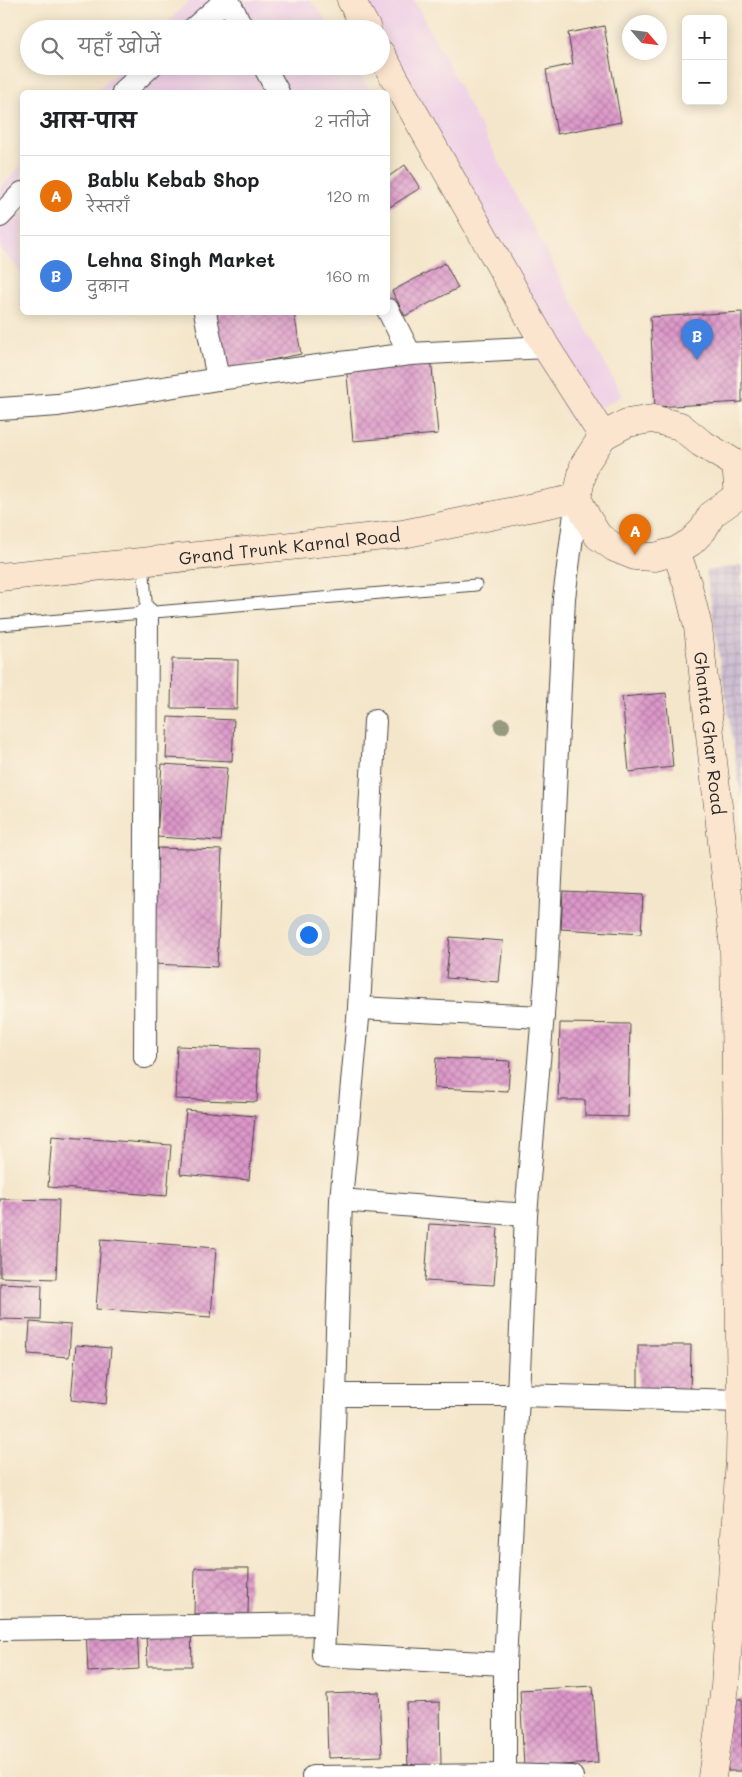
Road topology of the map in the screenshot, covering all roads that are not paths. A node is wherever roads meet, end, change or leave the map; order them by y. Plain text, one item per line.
1 (227, 0) edge
2 (351, 0) edge
3 (204, 20) edge
4 (238, 20) edge
5 (362, 20) edge
6 (390, 70) edge
7 (269, 75) edge
8 (277, 90) edge
9 (20, 195) edge
10 (0, 216) edge
11 (390, 314) edge
12 (205, 315) edge
13 (546, 347) junction
14 (410, 354) junction
15 (218, 379) junction
16 (0, 409) edge
17 (603, 436) junction
18 (739, 464) edge
19 (741, 494) edge
20 (577, 498) junction
21 (676, 551) junction
22 (143, 562) junction
23 (0, 577) edge
24 (476, 585) dead end
25 (147, 613) junction
26 (0, 625) edge
27 (376, 721) dead end
28 (360, 1008) junction
29 (543, 1016) junction
30 (145, 1058) dead end
31 (341, 1200) junction
32 (526, 1215) junction
33 (335, 1395) junction
34 (518, 1395) junction
35 (741, 1401) edge
36 (741, 1459) edge
37 (324, 1624) junction
38 (0, 1629) edge
39 (505, 1664) junction
40 (733, 1687) edge
41 (505, 1776) edge
42 (313, 1777) edge
43 (572, 1777) edge
44 (712, 1777) edge

1 - 3 street
1 - 4 street
2 - 5 street
6 - 13 street
7 - 8 street
9 - 10 street
11 - 14 street
12 - 15 street
13 - 14 street
13 - 17 street
14 - 15 street
15 - 16 street
17 - 18 street
17 - 20 street
18 - 19 street
19 - 21 street
20 - 21 street
20 - 22 street, Grand Trunk Karnal Road
20 - 29 street
21 - 35 street, Ghanta Ghar Road
22 - 23 street, Grand Trunk Karnal Road
22 - 25 lane
24 - 25 lane
25 - 26 lane
25 - 30 street
27 - 28 street
28 - 29 street
28 - 31 street
29 - 32 street
31 - 32 street
31 - 33 street
32 - 34 street
33 - 34 street
33 - 37 street
34 - 35 street
34 - 39 street
35 - 36 street, Ghanta Ghar Road
36 - 40 street, Ghanta Ghar Road
37 - 38 street
37 - 39 street
39 - 41 street
40 - 44 street, Ghanta Ghar Road
41 - 42 street
41 - 43 street

